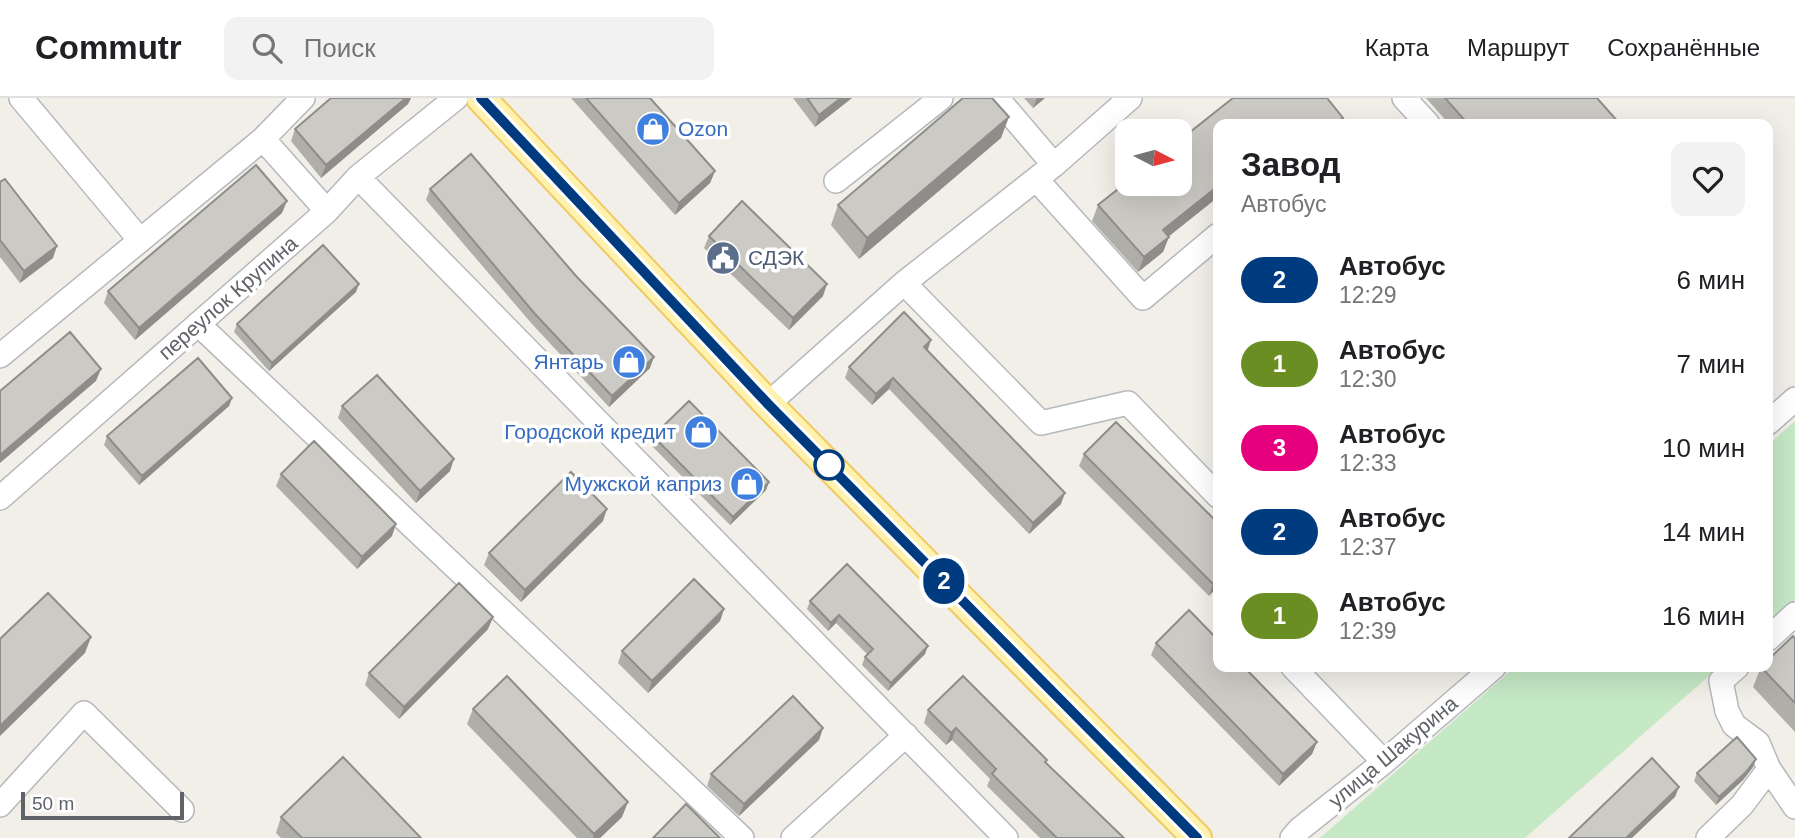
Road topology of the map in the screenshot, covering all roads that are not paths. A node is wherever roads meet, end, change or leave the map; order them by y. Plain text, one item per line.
1 (21, 98) edge
2 (303, 98) edge
3 (456, 98) edge
4 (481, 98) edge
5 (941, 98) edge
6 (997, 98) edge
7 (1130, 98) edge
8 (1404, 98) edge
9 (1423, 119) edge
10 (263, 139) junction
11 (1045, 172) junction
12 (358, 177) junction
13 (836, 181) dead end
14 (327, 211) junction
15 (1213, 239) edge
16 (140, 240) junction
17 (904, 283) junction
18 (198, 324) junction
19 (0, 356) edge
20 (1795, 398) edge
21 (768, 404) junction
22 (1773, 418) edge
23 (1213, 491) edge
24 (0, 498) edge
25 (1795, 614) edge
26 (1773, 634) edge
27 (1298, 672) edge
28 (1479, 672) edge
29 (1731, 672) edge
30 (906, 735) junction
31 (1384, 762) junction
32 (1769, 769) junction
33 (0, 805) edge
34 (1795, 807) edge
35 (182, 810) dead end
36 (742, 838) edge
37 (793, 838) edge
38 (1006, 838) edge
39 (1197, 838) edge
40 (1292, 838) edge
41 (1709, 838) edge

1 - 16 street
2 - 10 street
3 - 12 street, переулок Крупина
4 - 21 main road
5 - 13 street
6 - 11 street
7 - 11 street
8 - 9 street
10 - 14 street
10 - 16 street
11 - 15 street
11 - 17 street
12 - 14 street, переулок Крупина
12 - 30 street
14 - 18 street, переулок Крупина
16 - 19 street
17 - 21 street
17 - 23 street
18 - 24 street, переулок Крупина
18 - 36 street
20 - 22 street
21 - 39 main road
25 - 26 street
27 - 31 street
28 - 31 street, улица Шакурина
29 - 32 street
30 - 37 street
30 - 38 street
31 - 40 street, улица Шакурина
32 - 34 street
32 - 41 street
33 - 35 street

